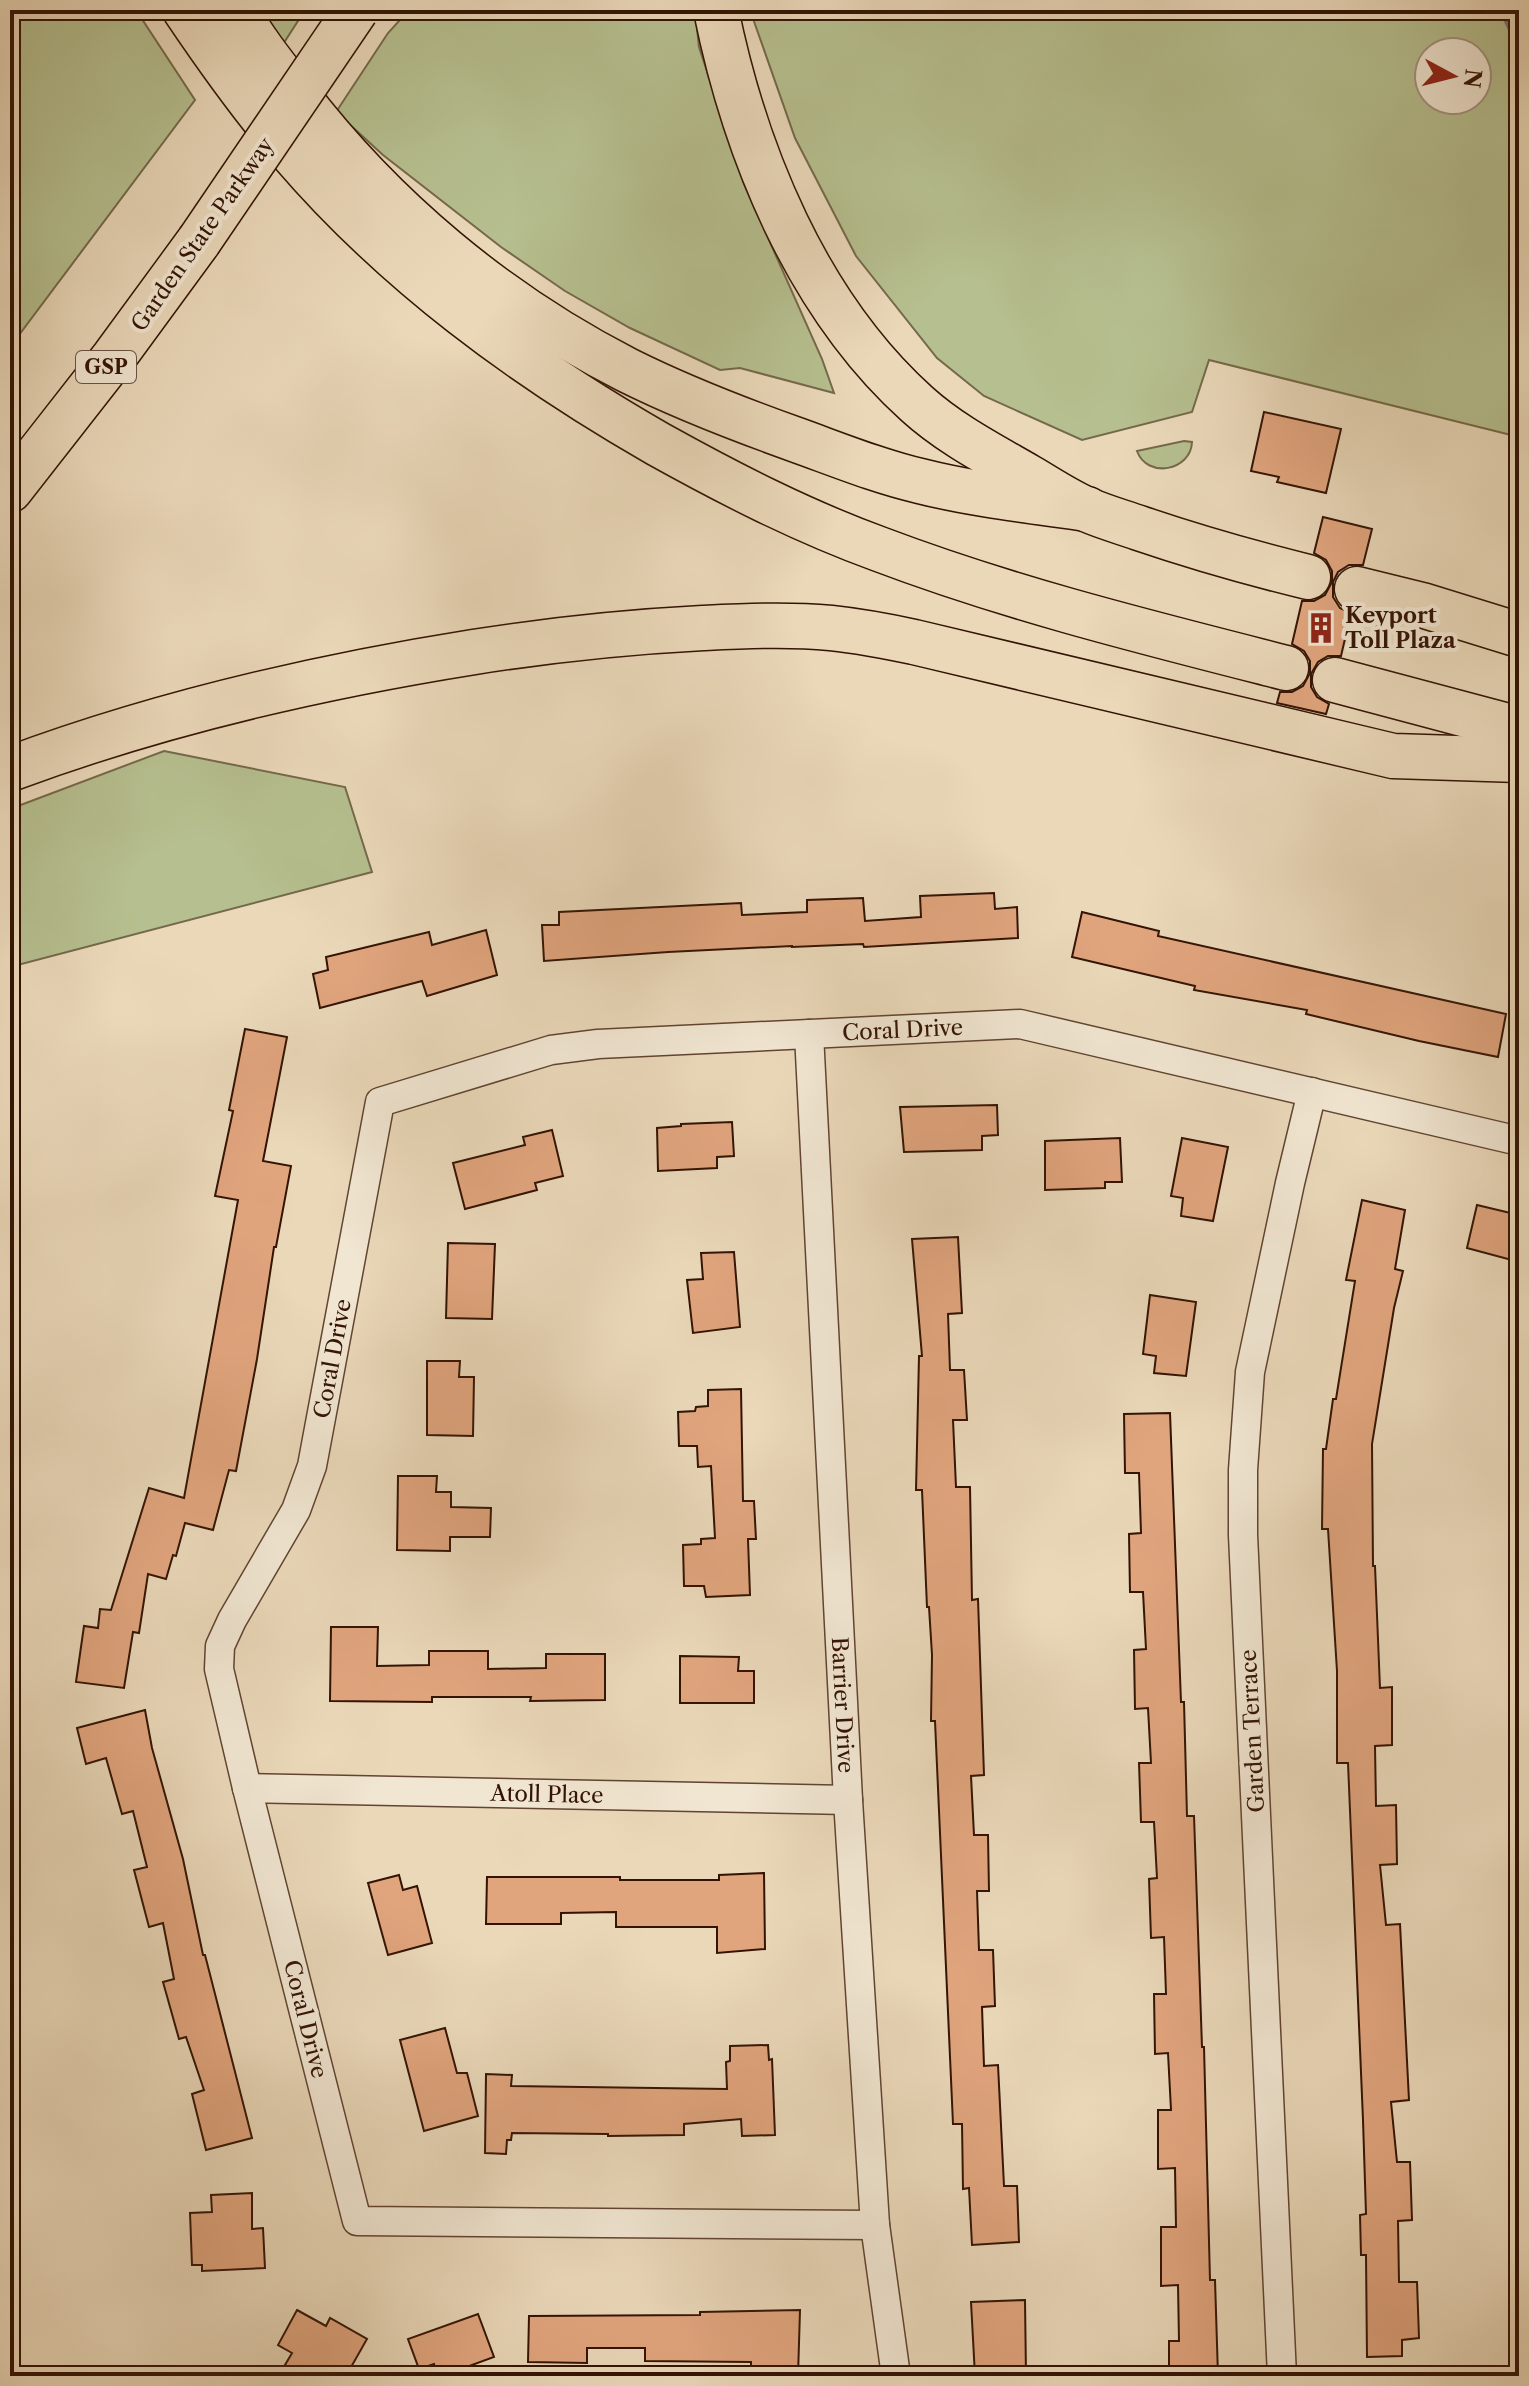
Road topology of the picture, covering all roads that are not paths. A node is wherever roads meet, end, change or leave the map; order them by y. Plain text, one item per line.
1 (185, 10) edge
2 (237, 10) edge
3 (356, 10) edge
4 (716, 10) edge
5 (10, 490) edge
6 (1087, 509) junction
7 (1308, 577) dead end
8 (1357, 589) dead end
9 (1519, 635) edge
10 (1286, 668) dead end
11 (1335, 680) dead end
12 (1519, 729) edge
13 (1519, 760) edge
14 (10, 769) edge
15 (809, 1034) junction
16 (1312, 1092) junction
17 (1519, 1141) edge
18 (247, 1788) junction
19 (848, 1800) junction
20 (875, 2225) junction
21 (896, 2376) edge
22 (1282, 2376) edge

1 - 10 highway
2 - 6 highway
3 - 5 highway, Garden State Parkway / GSP, bridge
4 - 6 highway
6 - 7 highway
8 - 9 highway
11 - 12 highway
13 - 14 highway
15 - 16 street, Coral Drive
15 - 18 street, Coral Drive
15 - 19 street, Barrier Drive
16 - 17 street, Coral Drive
16 - 22 street, Garden Terrace
18 - 19 street, Atoll Place
18 - 20 street, Coral Drive
19 - 20 street, Barrier Drive
20 - 21 street, Barrier Drive

